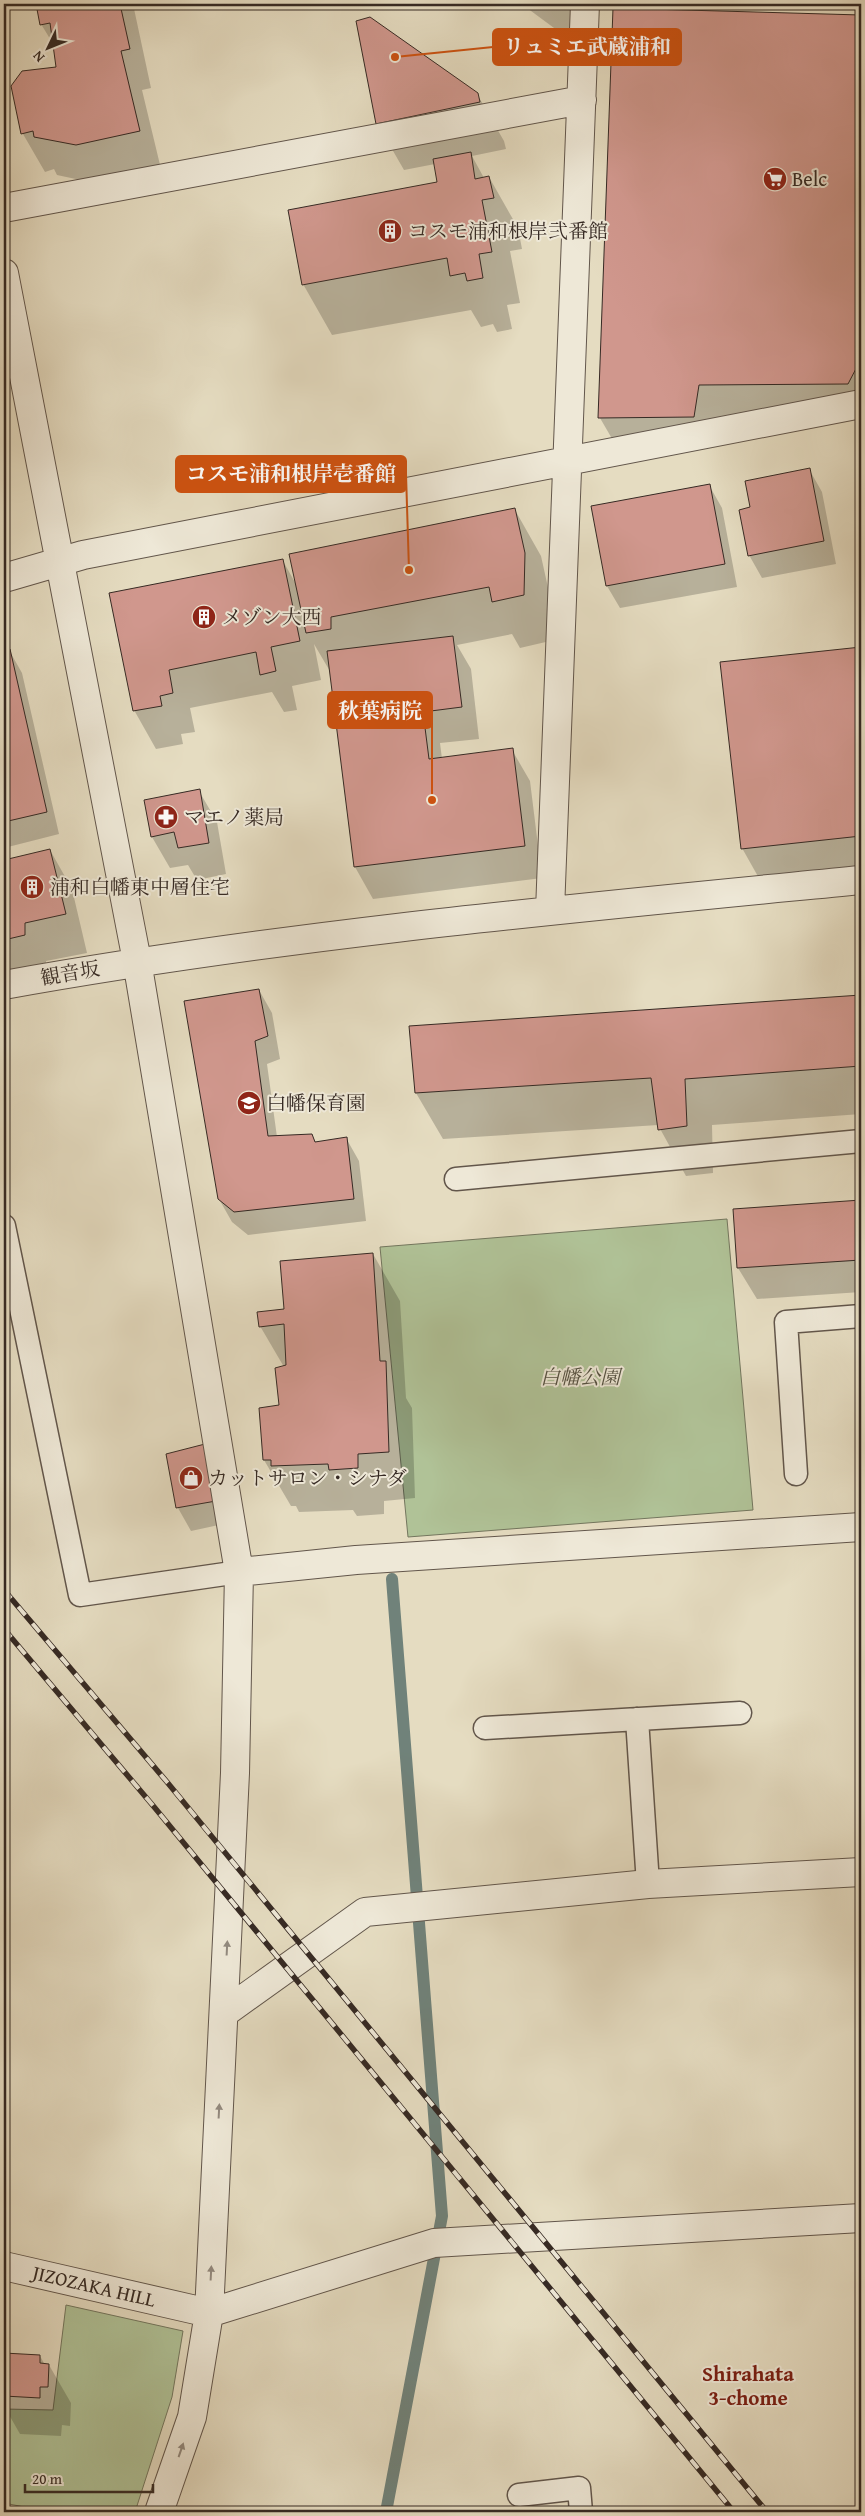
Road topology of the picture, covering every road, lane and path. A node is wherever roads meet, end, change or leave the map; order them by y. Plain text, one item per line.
1 (585, 4) edge
2 (582, 100) junction
3 (4, 208) edge
4 (4, 273) edge
5 (861, 404) edge
6 (568, 460) junction
7 (59, 560) junction
8 (4, 578) edge
9 (861, 880) edge
10 (550, 911) junction
11 (137, 961) junction
12 (4, 985) edge
13 (861, 1141) edge
14 (456, 1179) dead end
15 (4, 1226) edge
16 (861, 1316) edge
17 (796, 1474) dead end
18 (861, 1527) edge
19 (239, 1572) junction
20 (740, 1713) dead end
21 (637, 1719) junction
22 (486, 1728) dead end
23 (861, 1872) edge
24 (648, 1884) junction
25 (224, 2013) junction
26 (861, 2218) edge
27 (4, 2266) edge
28 (196, 2310) junction
29 (519, 2494) dead end
30 (159, 2512) edge
31 (581, 2512) edge

1 - 2 street
2 - 3 street
2 - 6 street
4 - 7 street
5 - 6 street
6 - 7 street
6 - 10 street
7 - 8 street
7 - 11 street
9 - 10 street, 観音坂
10 - 11 street, 観音坂
11 - 12 street, 観音坂
11 - 19 street
13 - 14 lane
15 - 19 lane
16 - 17 lane
18 - 19 street
25 -> 19 street
20 - 21 lane
21 - 22 lane
21 - 24 lane
23 - 24 street
24 - 25 street
28 -> 25 street
26 - 28 street
27 - 28 street, JIZOZAKA HILL
30 -> 28 street
29 - 31 lane

